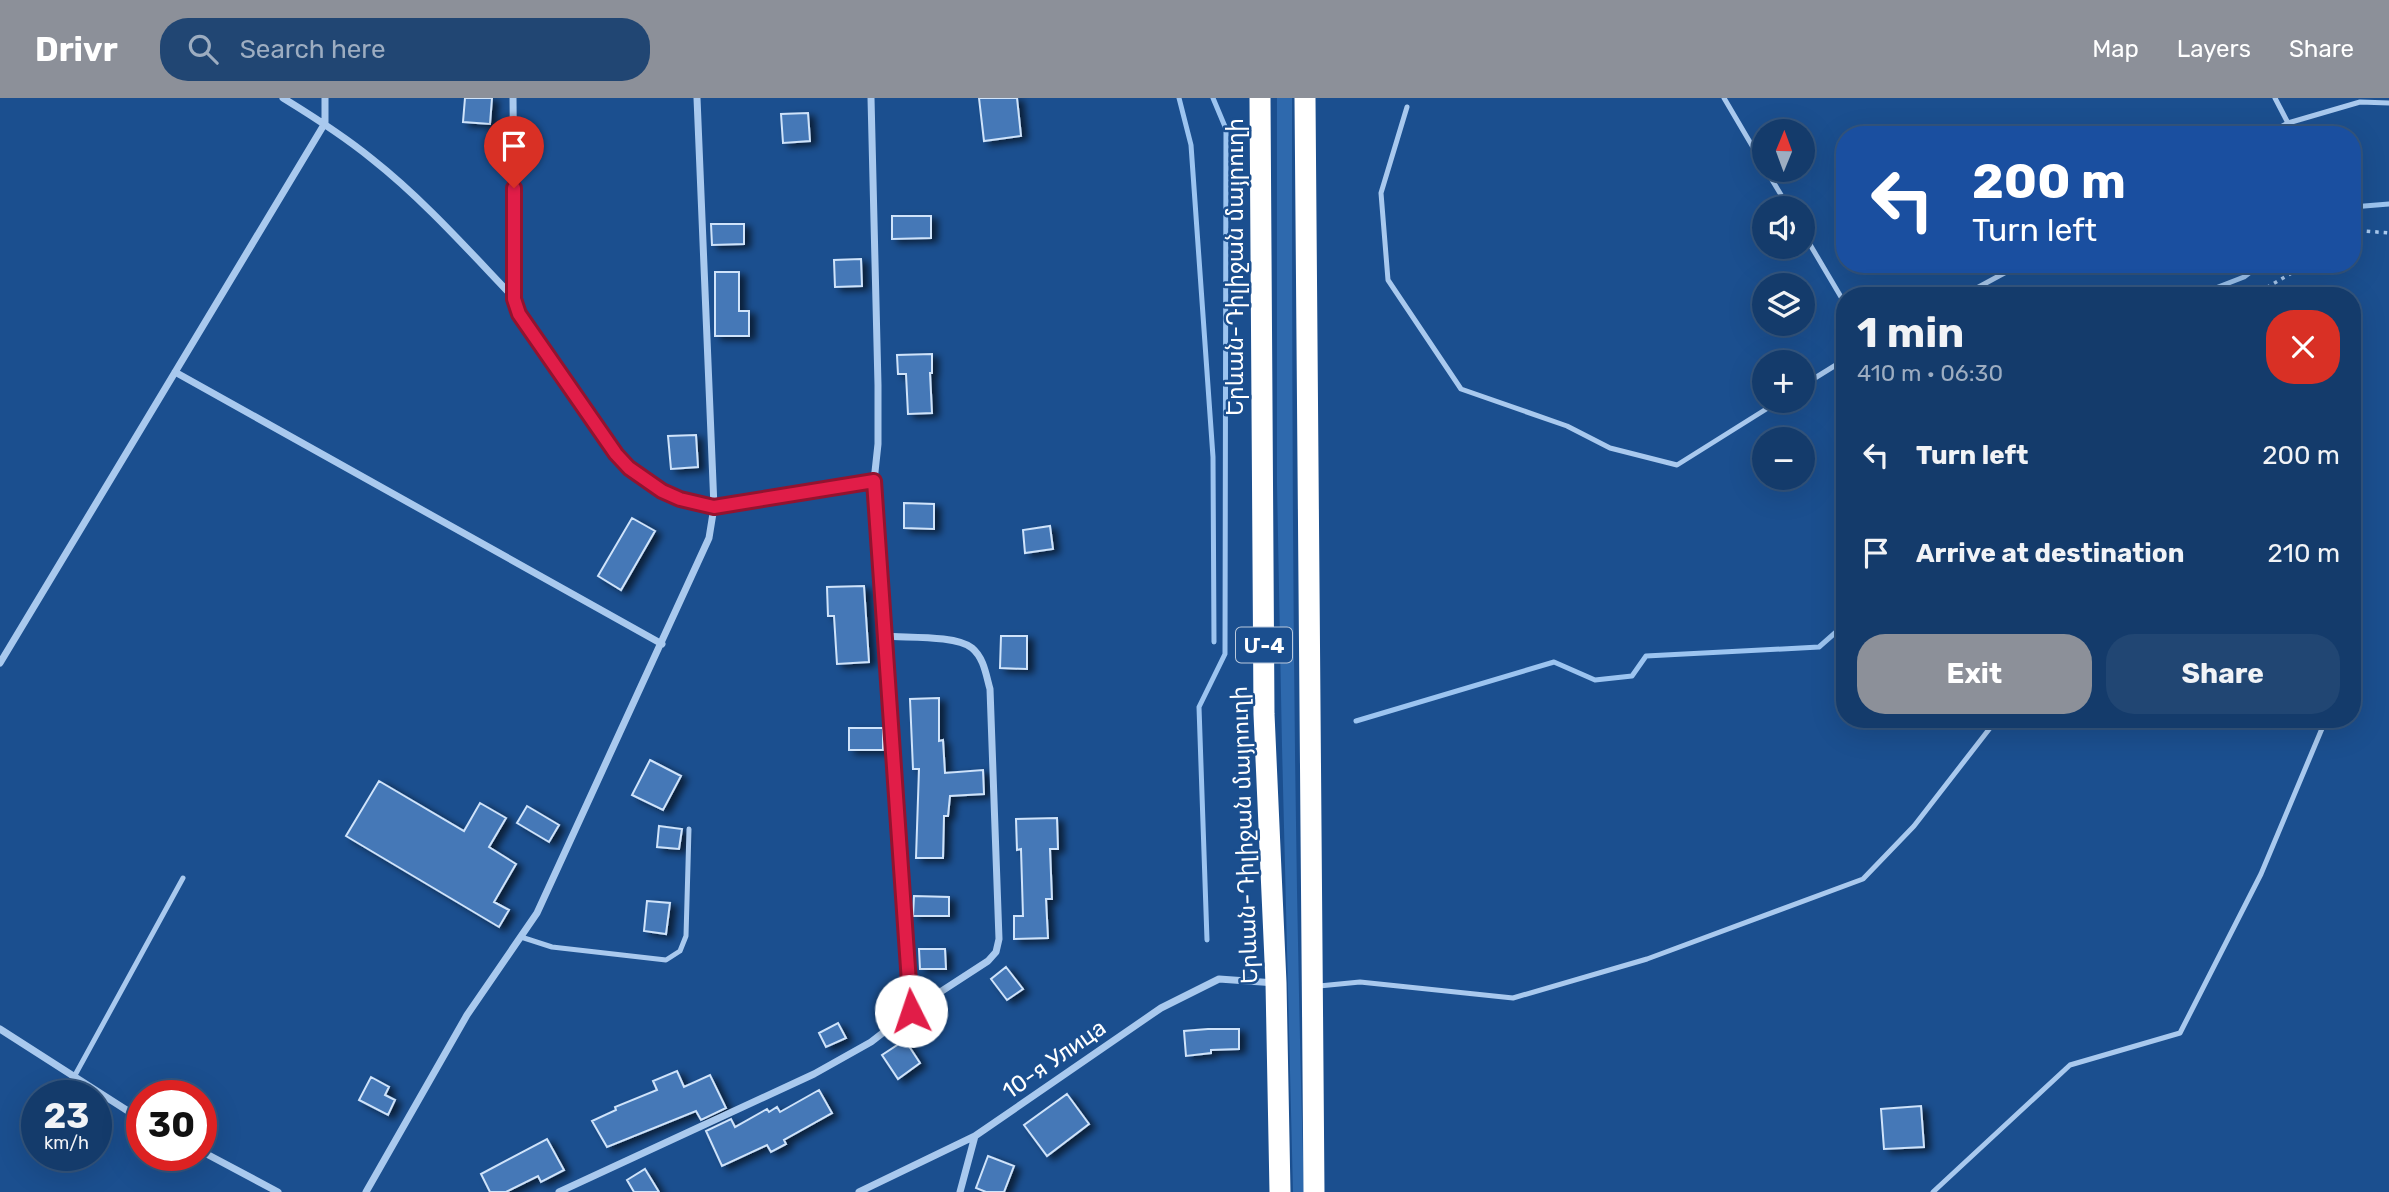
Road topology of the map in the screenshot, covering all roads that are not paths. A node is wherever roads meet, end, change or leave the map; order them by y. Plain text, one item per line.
1 (283, 98) edge
2 (325, 98) edge
3 (513, 98) edge
4 (697, 98) edge
5 (870, 98) edge
6 (1260, 98) edge
7 (1305, 98) edge
8 (1724, 98) edge
9 (2274, 98) edge
10 (2359, 100) edge
11 (2389, 103) edge
12 (1408, 107) dead end
13 (326, 123) junction
14 (2288, 124) junction
15 (2284, 126) edge
16 (1752, 146) edge
17 (1815, 253) edge
18 (2004, 273) edge
19 (1979, 287) edge
20 (1836, 288) edge
21 (514, 299) junction
22 (1836, 365) edge
23 (175, 372) junction
24 (1815, 378) edge
25 (1760, 413) edge
26 (874, 481) junction
27 (714, 507) junction
28 (885, 636) junction
29 (662, 644) junction
30 (0, 663) edge
31 (1990, 728) edge
32 (2322, 728) edge
33 (689, 829) dead end
34 (183, 878) dead end
35 (521, 937) junction
36 (1276, 983) junction
37 (1312, 986) junction
38 (911, 1011) junction
39 (0, 1029) edge
40 (74, 1077) junction
41 (126, 1110) edge
42 (975, 1136) junction
43 (217, 1160) edge
44 (278, 1192) edge
45 (366, 1192) edge
46 (559, 1192) edge
47 (859, 1192) edge
48 (960, 1192) edge
49 (1280, 1192) edge
50 (1314, 1192) edge
51 (1933, 1192) edge

1 - 13 street
2 - 13 street
3 - 21 street
4 - 27 street
5 - 26 street
6 - 36 highway, Երևան-Դիլիջան մայրուղի / Մ-4
7 - 37 highway, Մ-4
8 - 16 lane
9 - 14 lane
10 - 11 lane
10 - 14 lane
12 - 25 lane
13 - 21 street
13 - 23 street
14 - 15 lane
17 - 20 lane
18 - 19 lane
21 - 27 street
22 - 24 lane
23 - 29 street
23 - 30 street
26 - 27 street
26 - 28 street
27 - 29 street
28 - 38 street
28 - 38 street
29 - 35 street
31 - 37 lane
32 - 51 lane
33 - 35 lane
34 - 40 lane
35 - 45 street
36 - 42 street, 10-я Улица
36 - 49 highway, Երևան-Դիլիջան մայրուղի / Մ-4
37 - 50 highway, Մ-4
38 - 46 street
39 - 40 street
40 - 41 street
42 - 47 street, 10-я Улица
42 - 48 street
43 - 44 street

